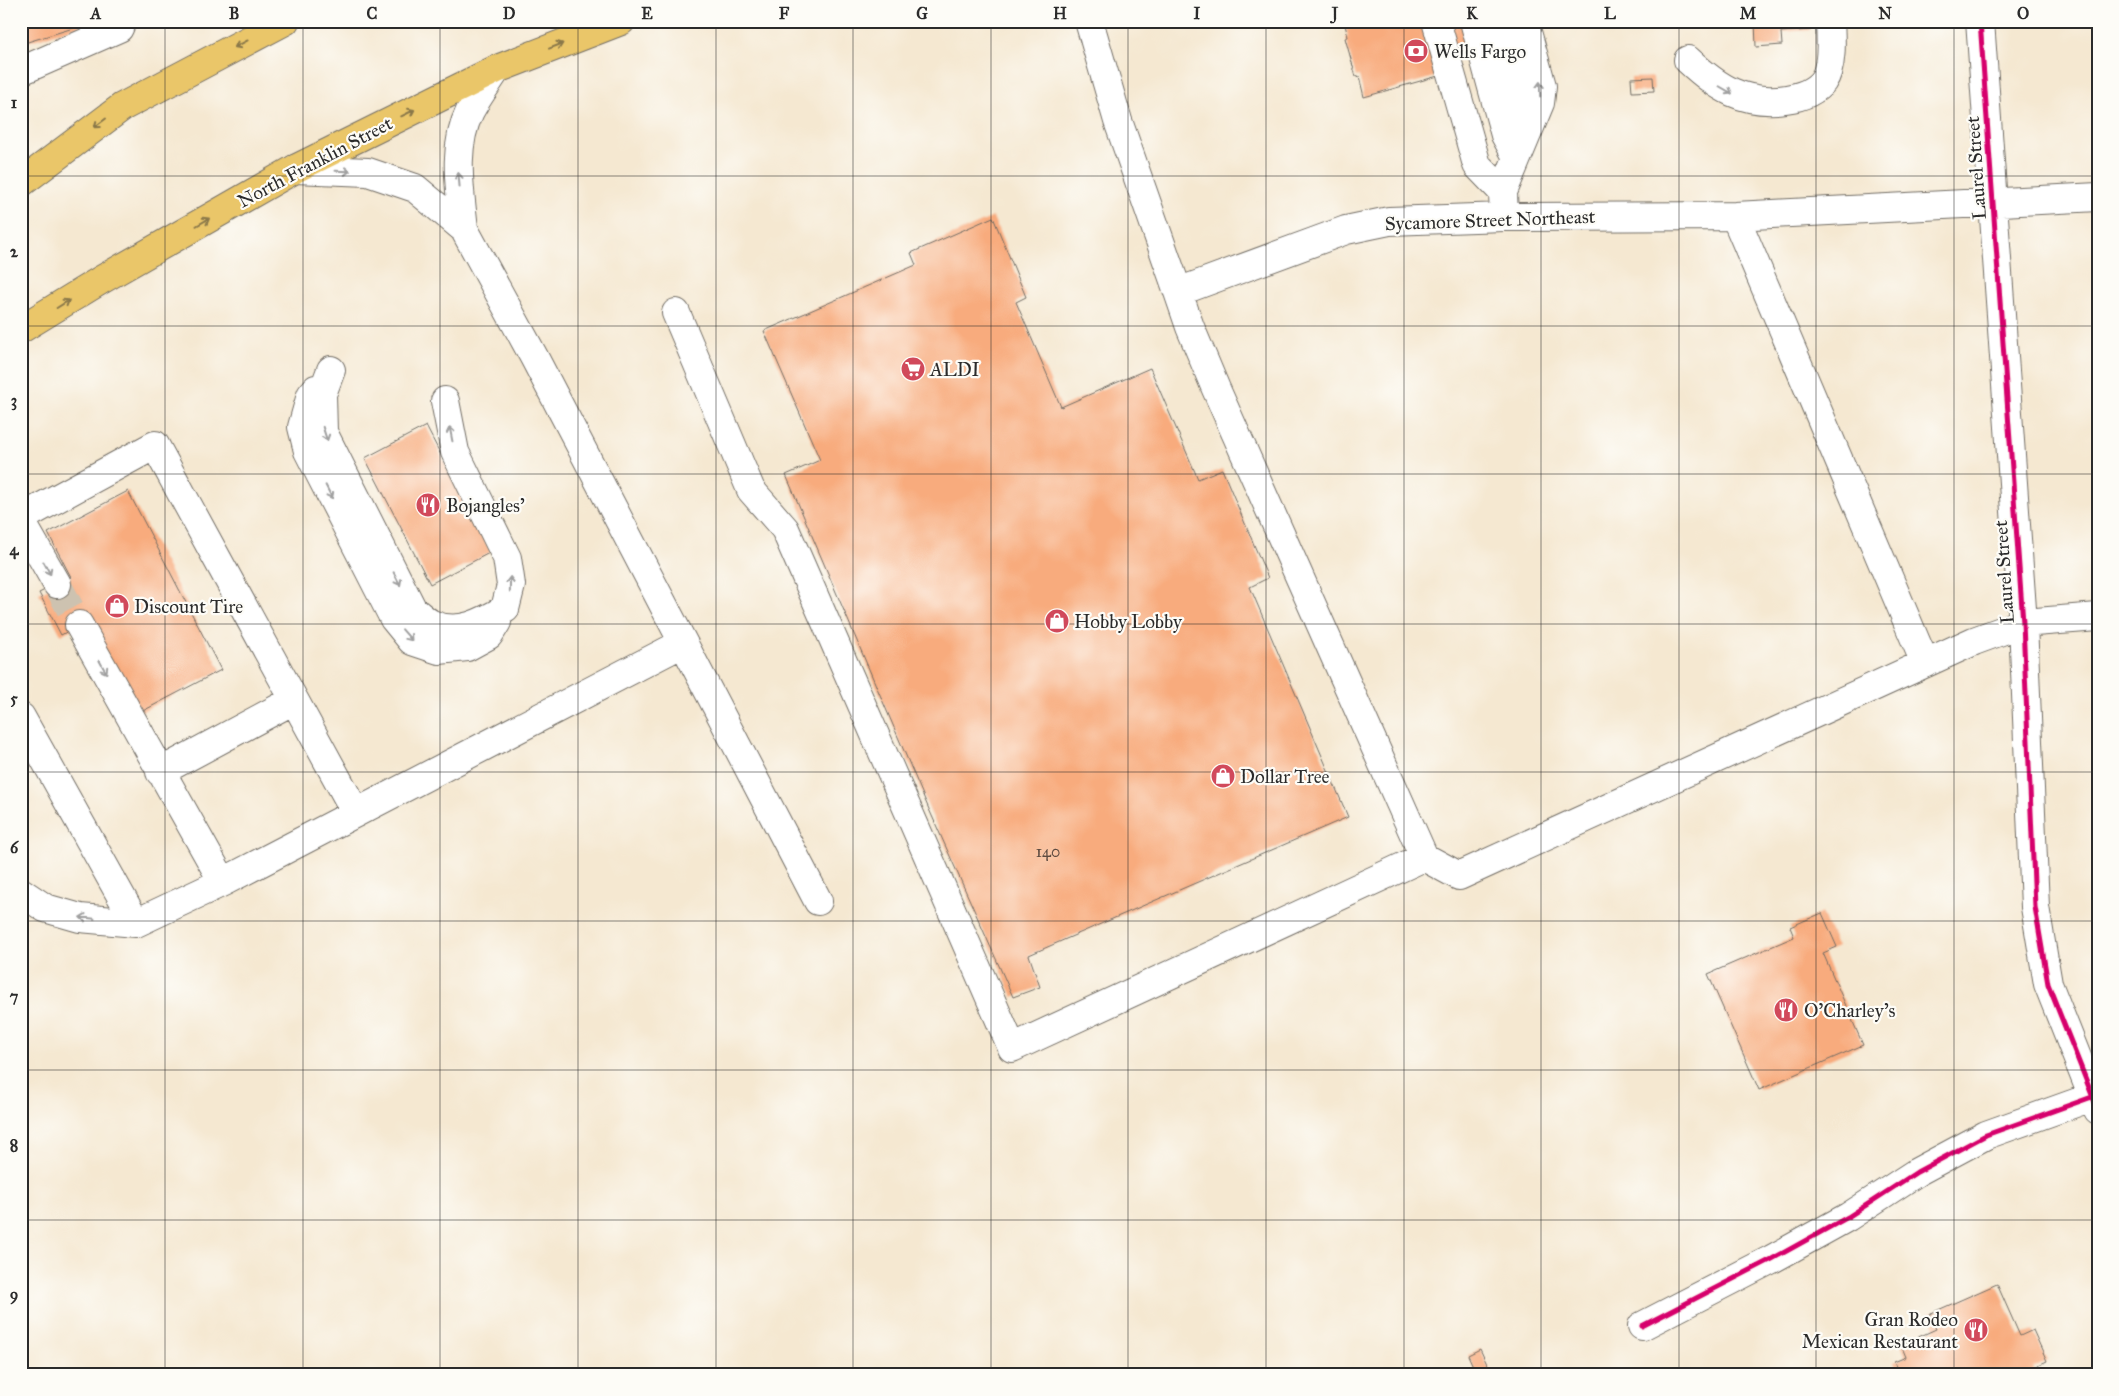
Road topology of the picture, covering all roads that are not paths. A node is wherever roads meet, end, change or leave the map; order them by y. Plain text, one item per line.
1 (122, 21) edge
2 (285, 21) edge
3 (621, 21) edge
4 (1089, 21) edge
5 (1436, 21) edge
6 (1455, 21) edge
7 (1474, 21) edge
8 (1496, 21) edge
9 (1524, 21) edge
10 (1830, 21) edge
11 (1980, 21) edge
12 (1688, 60) dead end
13 (497, 69) junction
14 (21, 71) edge
15 (1529, 129) junction
16 (294, 169) junction
17 (21, 183) edge
18 (1508, 186) junction
19 (2098, 197) edge
20 (1994, 202) junction
21 (1736, 216) junction
22 (464, 229) junction
23 (1178, 292) junction
24 (676, 313) dead end
25 (21, 329) edge
26 (331, 370) dead end
27 (445, 401) dead end
28 (21, 519) edge
29 (57, 584) tunnel mouth
30 (2098, 617) edge
31 (2023, 623) junction
32 (79, 625) tunnel mouth
33 (683, 643) junction
34 (1925, 664) junction
35 (294, 700) junction
36 (21, 717) edge
37 (160, 772) junction
38 (356, 813) junction
39 (1424, 857) junction
40 (223, 882) junction
41 (21, 892) edge
42 (818, 901) dead end
43 (136, 923) junction
44 (2095, 1104) edge
45 (1642, 1326) dead end

1 - 14 street
2 -> 17 main road
13 -> 3 main road, North Franklin Street
4 - 23 street
5 - 18 street
6 - 18 street
7 - 18 street
8 - 15 street
15 -> 9 street
12 -> 10 street
11 - 20 street, Laurel Street
16 -> 13 main road, North Franklin Street
22 -> 13 street
15 - 18 street
16 -> 22 street
25 -> 16 main road, North Franklin Street
18 - 21 street, Sycamore Street Northeast
18 - 23 street, Sycamore Street Northeast
19 - 20 street, Sycamore Street Northeast
20 - 21 street, Sycamore Street Northeast
20 - 31 street, Laurel Street
21 - 34 street
22 - 33 street
23 - 39 street
24 - 39 street
26 -> 27 street
28 -> 29 street
28 - 35 street
30 - 31 street
31 - 34 street
31 - 44 street, Laurel Street
32 -> 37 street
33 - 38 street
33 - 42 street
34 - 39 street
35 - 37 street
35 - 38 street
36 - 43 street
37 - 40 street
38 - 40 street
40 - 43 street
43 -> 41 street
44 - 45 street

